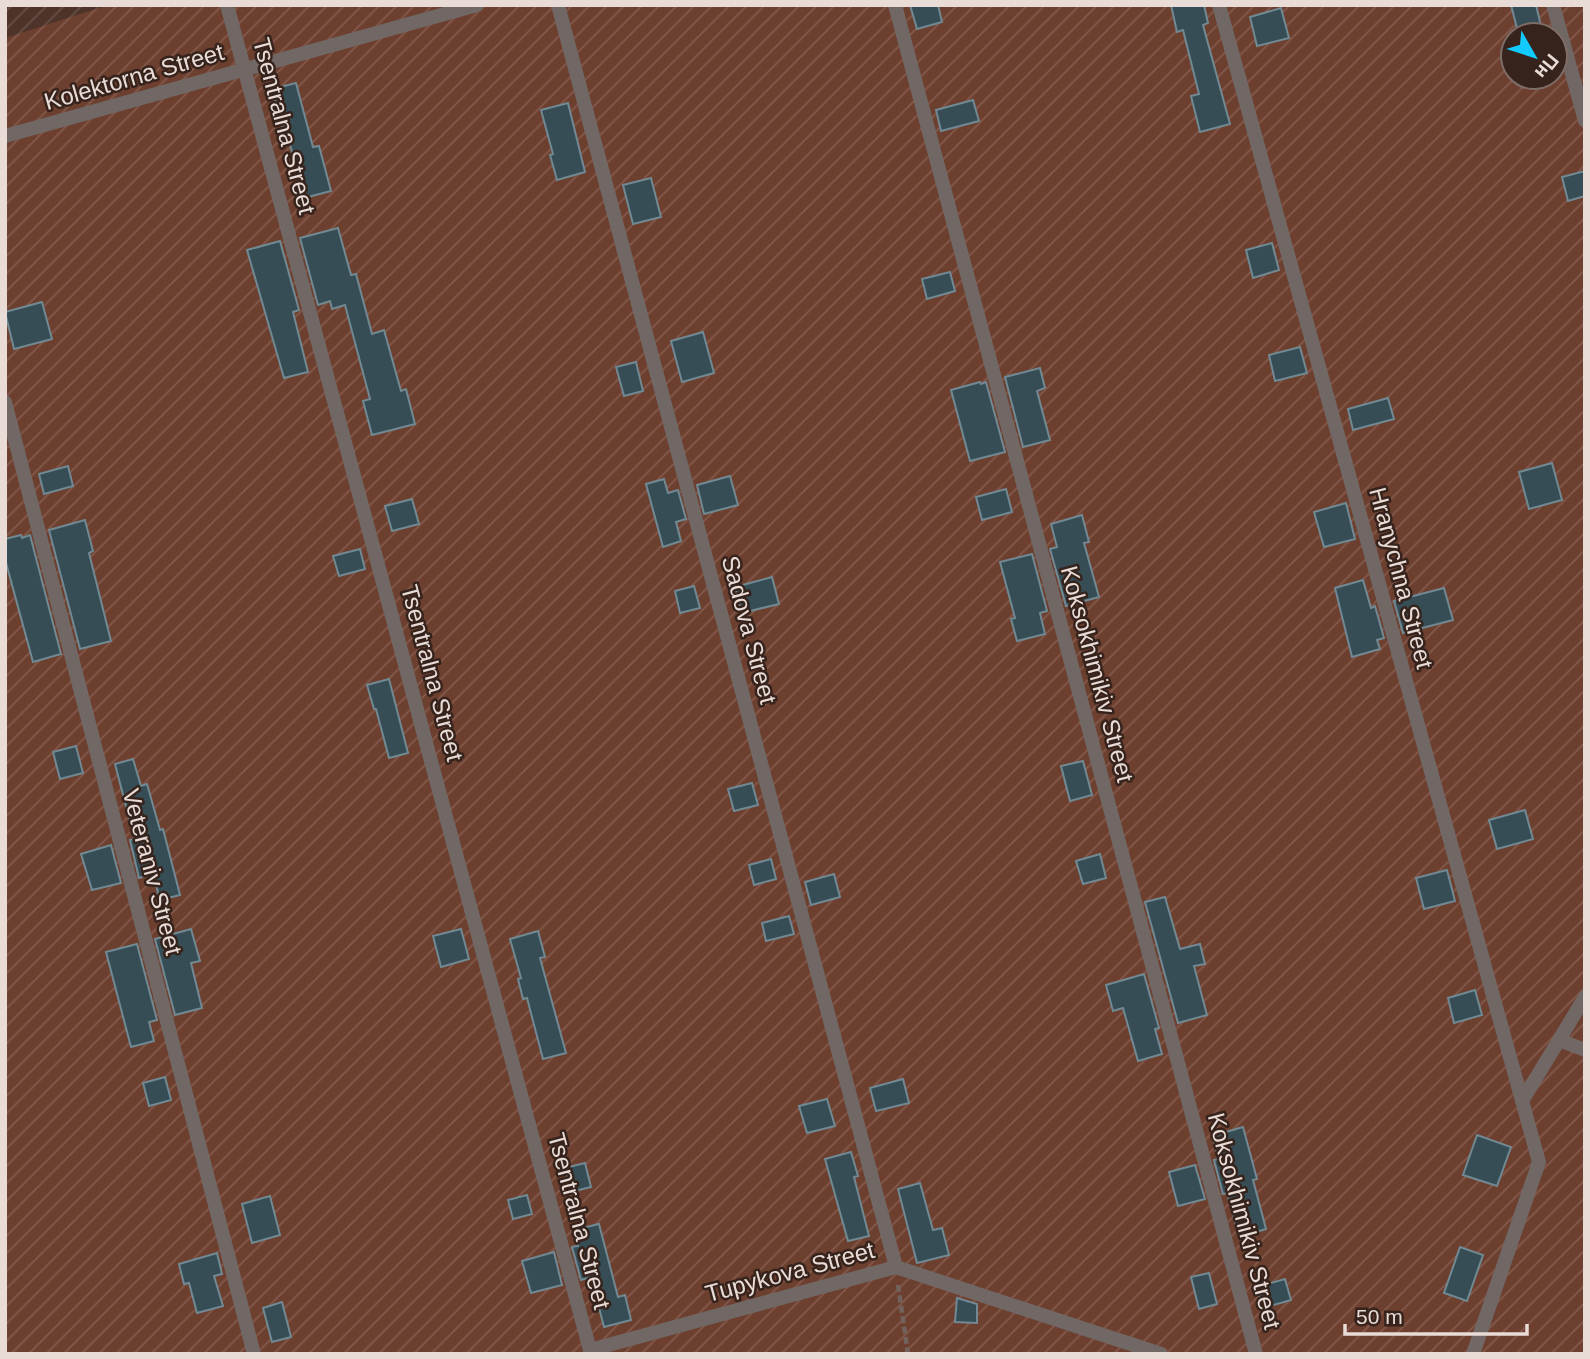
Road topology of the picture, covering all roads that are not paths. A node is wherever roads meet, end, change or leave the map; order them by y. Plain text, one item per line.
1 (227, 5) edge
2 (477, 5) edge
3 (558, 5) edge
4 (895, 5) edge
5 (1219, 5) edge
6 (1553, 5) edge
7 (246, 69) junction
8 (1585, 121) edge
9 (5, 136) edge
10 (5, 402) edge
11 (1585, 997) edge
12 (1559, 1040) junction
13 (1585, 1050) edge
14 (1522, 1101) junction
15 (896, 1267) junction
16 (590, 1352) edge
17 (254, 1354) edge
18 (1161, 1354) edge
19 (1256, 1354) edge
20 (1473, 1354) edge

1 - 7 lane, Tsentralna Street
2 - 7 lane, Kolektorna Street
3 - 15 lane, Sadova Street
4 - 19 lane, Koksokhimikiv Street
5 - 14 lane, Hranychna Street
6 - 8 lane
7 - 9 lane, Kolektorna Street
7 - 16 lane, Tsentralna Street
10 - 17 lane, Veteraniv Street
11 - 12 lane
12 - 13 lane
12 - 14 lane
14 - 20 lane, Hranychna Street
15 - 16 lane, Tupykova Street
15 - 18 lane, Tupykova Street

